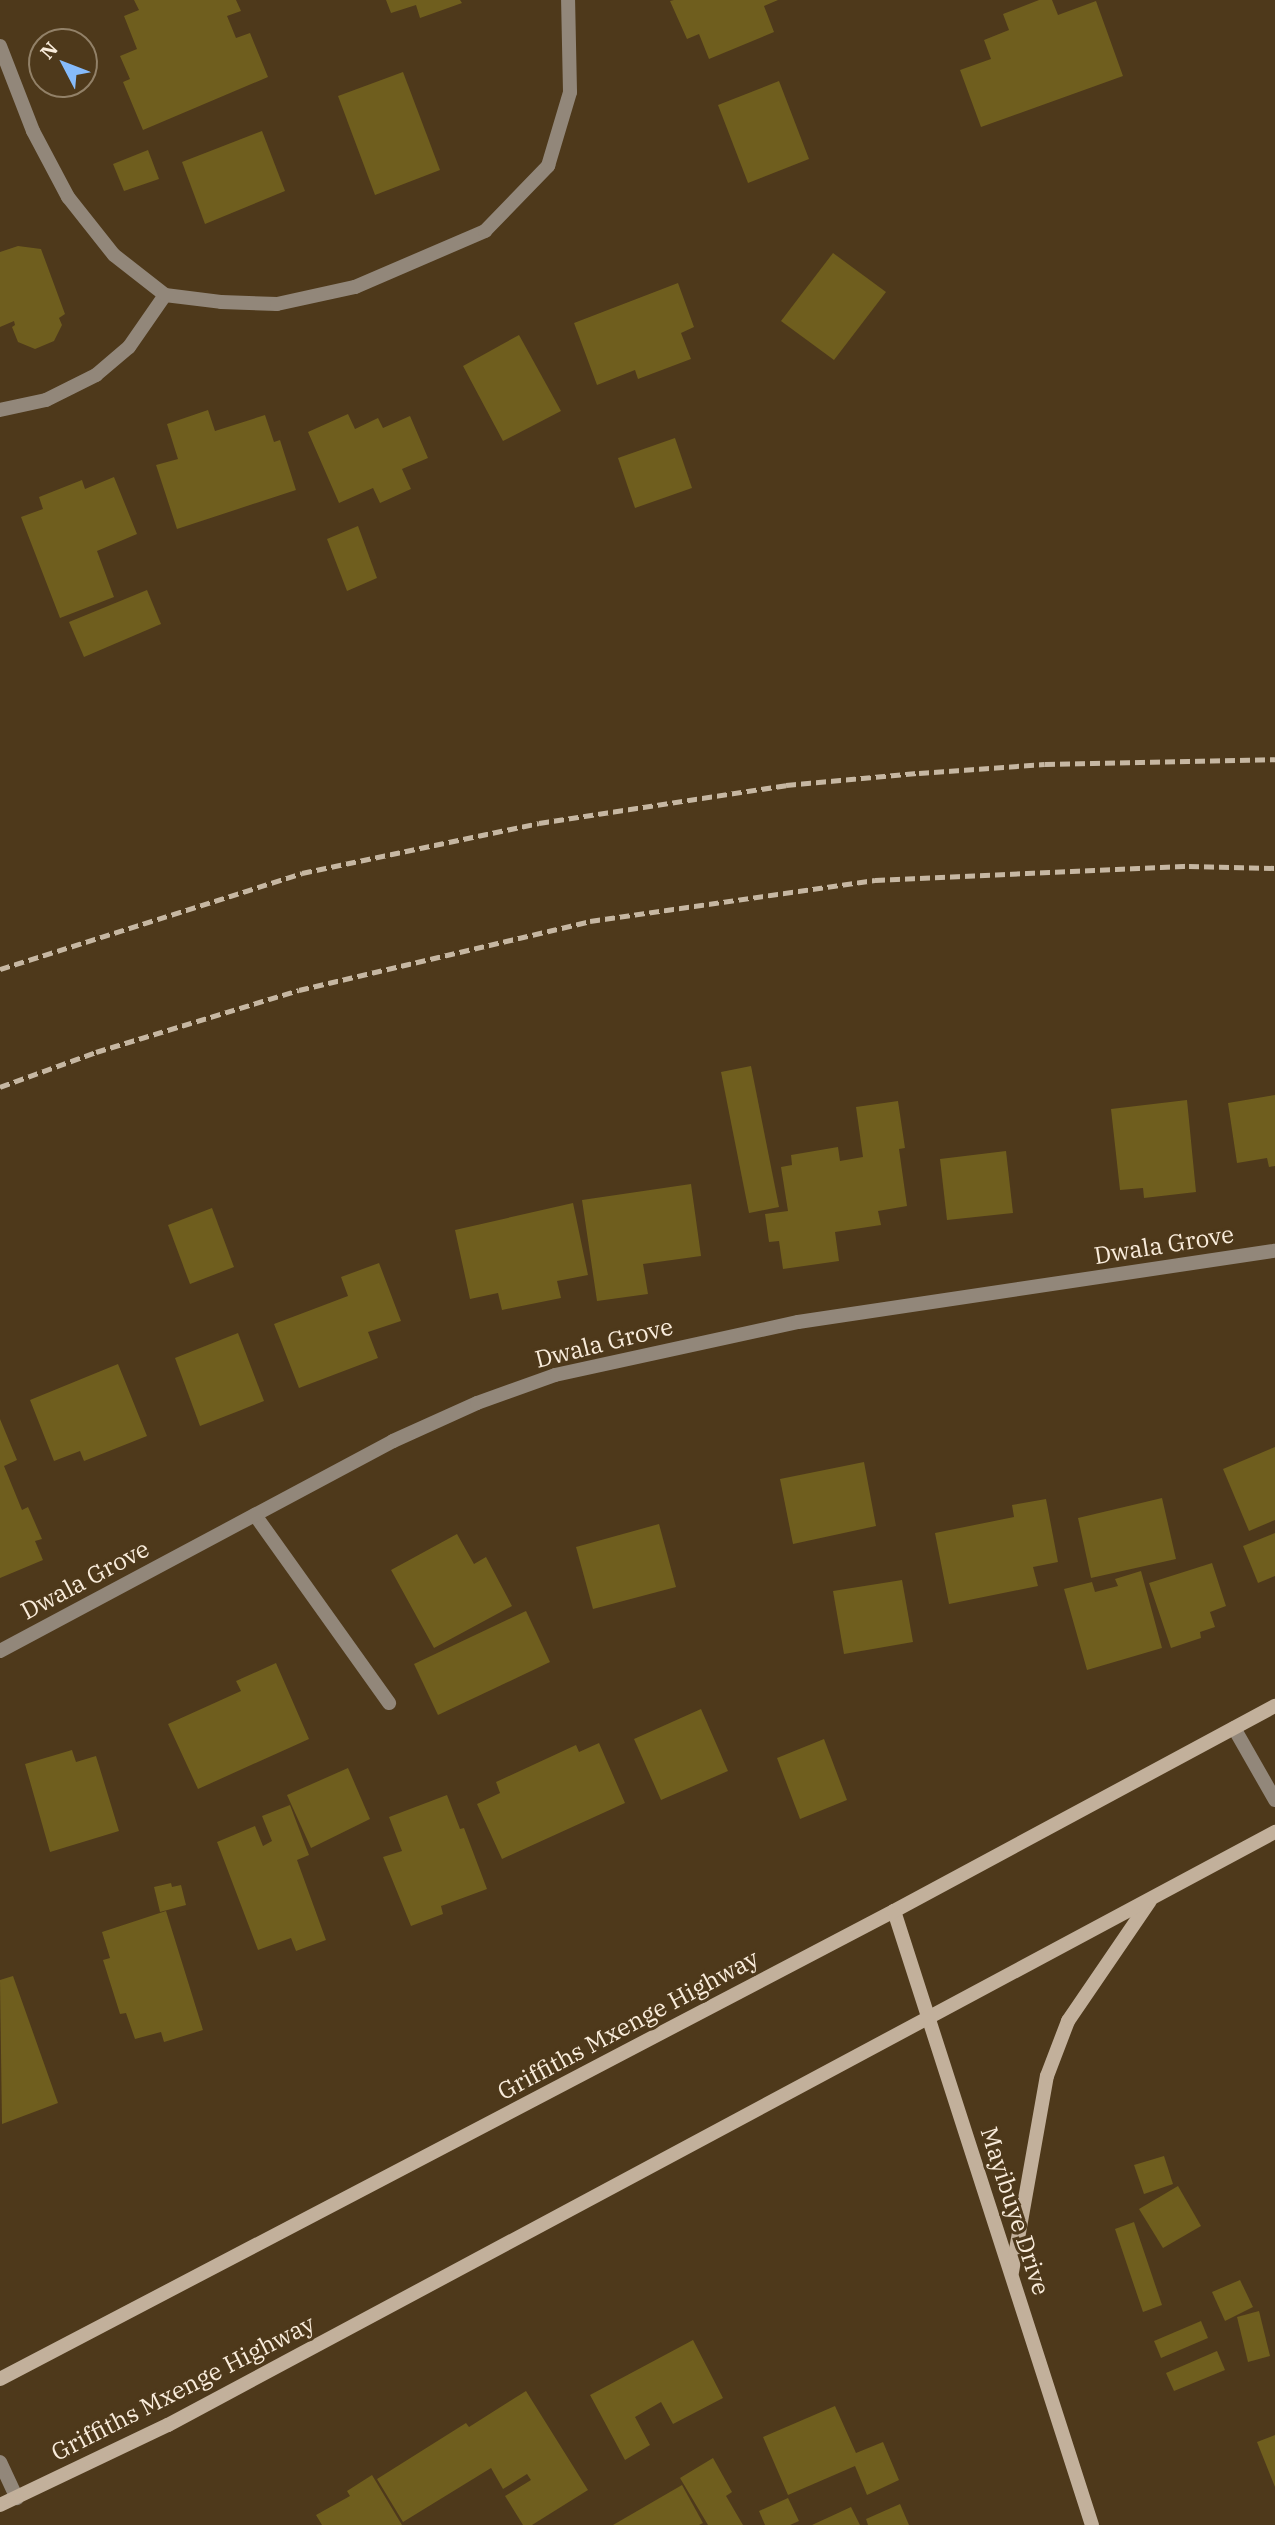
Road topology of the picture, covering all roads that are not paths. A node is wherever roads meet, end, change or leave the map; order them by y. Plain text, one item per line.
1 (568, 0) edge
2 (0, 46) edge
3 (165, 295) junction
4 (0, 410) edge
5 (1275, 1251) edge
6 (254, 1515) junction
7 (0, 1651) edge
8 (389, 1703) dead end
9 (1275, 1706) edge
10 (1234, 1728) junction
11 (1275, 1800) edge
12 (1275, 1832) edge
13 (1153, 1897) junction
14 (894, 1912) junction
15 (928, 2018) junction
16 (1012, 2276) junction
17 (0, 2379) edge
18 (0, 2462) edge
19 (17, 2498) junction
20 (0, 2505) edge
21 (1092, 2525) edge

1 - 3 street
2 - 3 street
3 - 4 street
5 - 6 street, Dwala Grove
6 - 7 street, Dwala Grove
6 - 8 street
9 - 10 street, Griffiths Mxenge Highway
10 - 11 street
10 - 14 street, Griffiths Mxenge Highway
12 - 13 street, Griffiths Mxenge Highway
13 - 15 street, Griffiths Mxenge Highway
13 - 16 street
14 - 15 street, Mayibuye Drive
14 - 17 street, Griffiths Mxenge Highway
15 - 16 street, Mayibuye Drive
15 - 19 street, Griffiths Mxenge Highway
16 - 21 street, Mayibuye Drive
18 - 19 street
19 - 20 street, Griffiths Mxenge Highway

